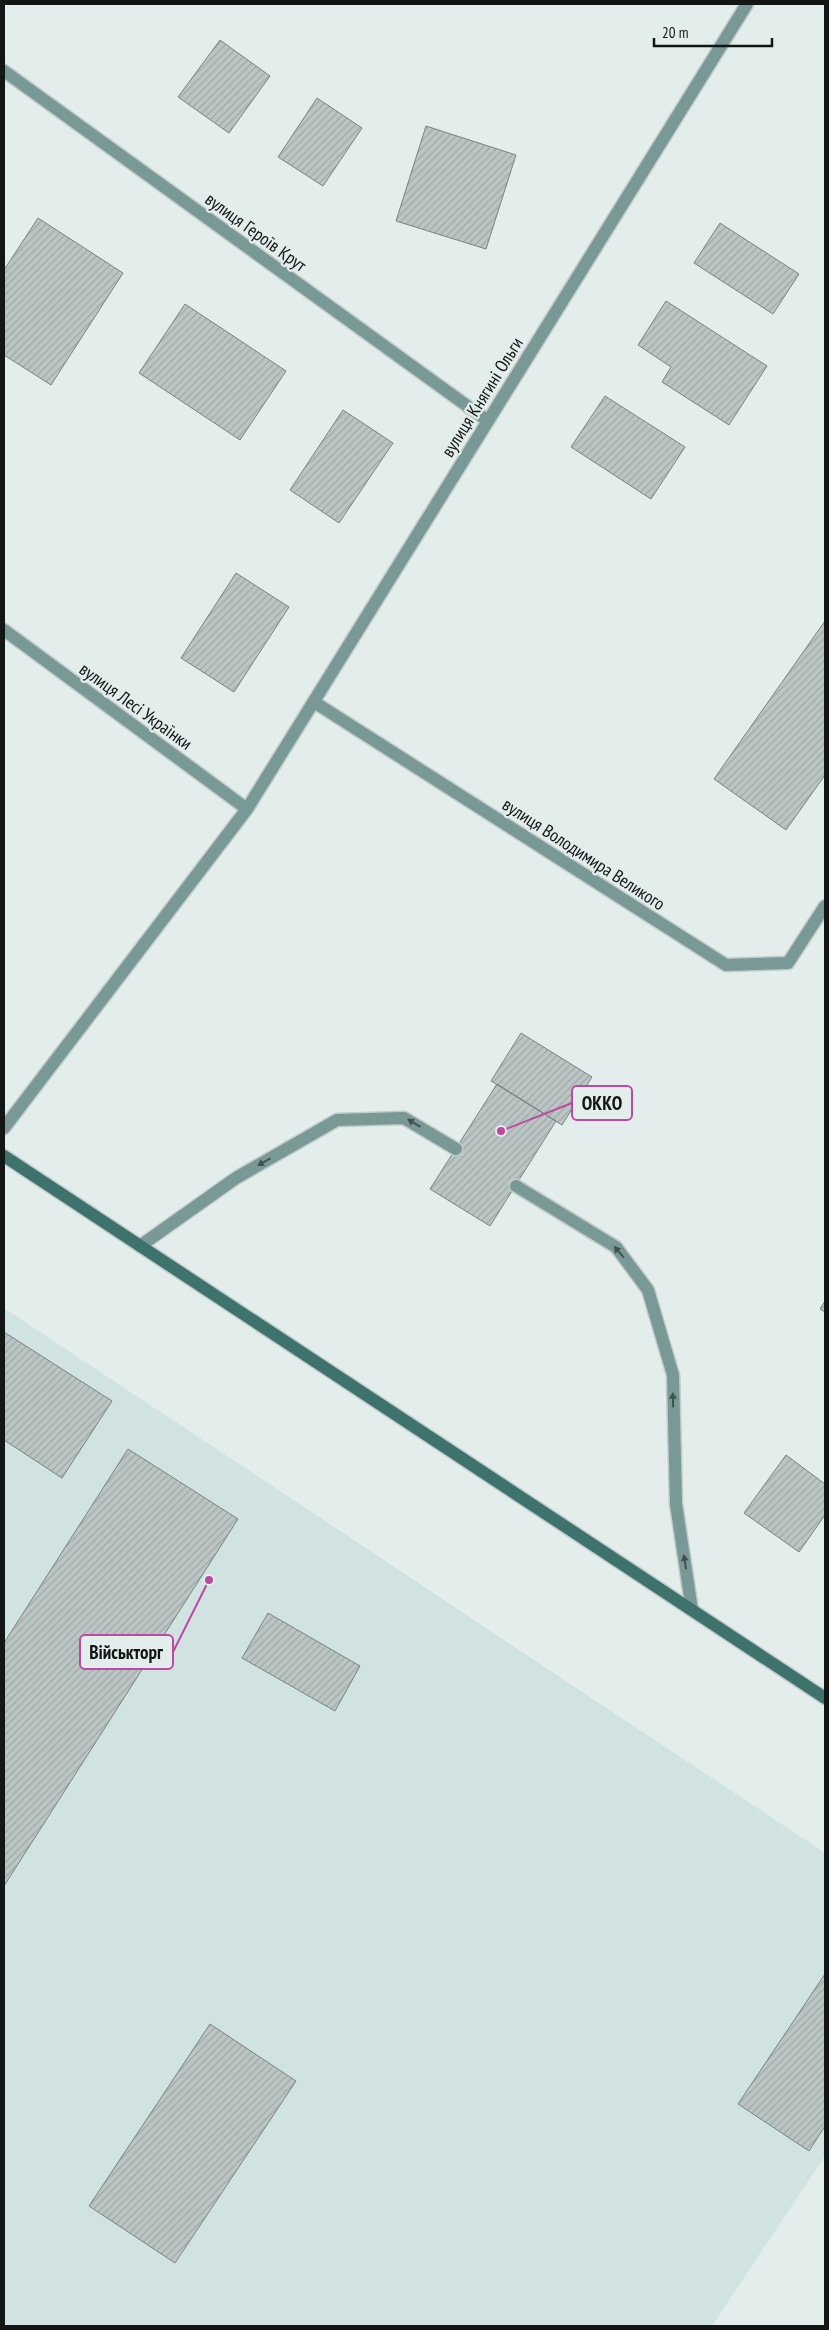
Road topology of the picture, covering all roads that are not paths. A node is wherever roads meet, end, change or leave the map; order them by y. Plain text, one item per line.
1 (747, 4) edge
2 (4, 71) edge
3 (488, 421) junction
4 (4, 630) edge
5 (314, 702) junction
6 (247, 809) junction
7 (825, 906) edge
8 (4, 1128) edge
9 (456, 1149) dead end
10 (4, 1156) edge
11 (516, 1186) dead end
12 (140, 1246) junction
13 (692, 1610) junction
14 (825, 1698) edge

1 - 3 street, вулиця Княгині Ольги
2 - 3 street, вулиця Героїв Крут
3 - 5 street, вулиця Княгині Ольги
4 - 6 street, вулиця Лесі Українки
5 - 6 street, вулиця Княгині Ольги
5 - 7 street, вулиця Володимира Великого
6 - 8 street, вулиця Княгині Ольги
9 -> 12 street
10 - 12 main road
13 -> 11 street
12 - 13 main road
13 - 14 main road

